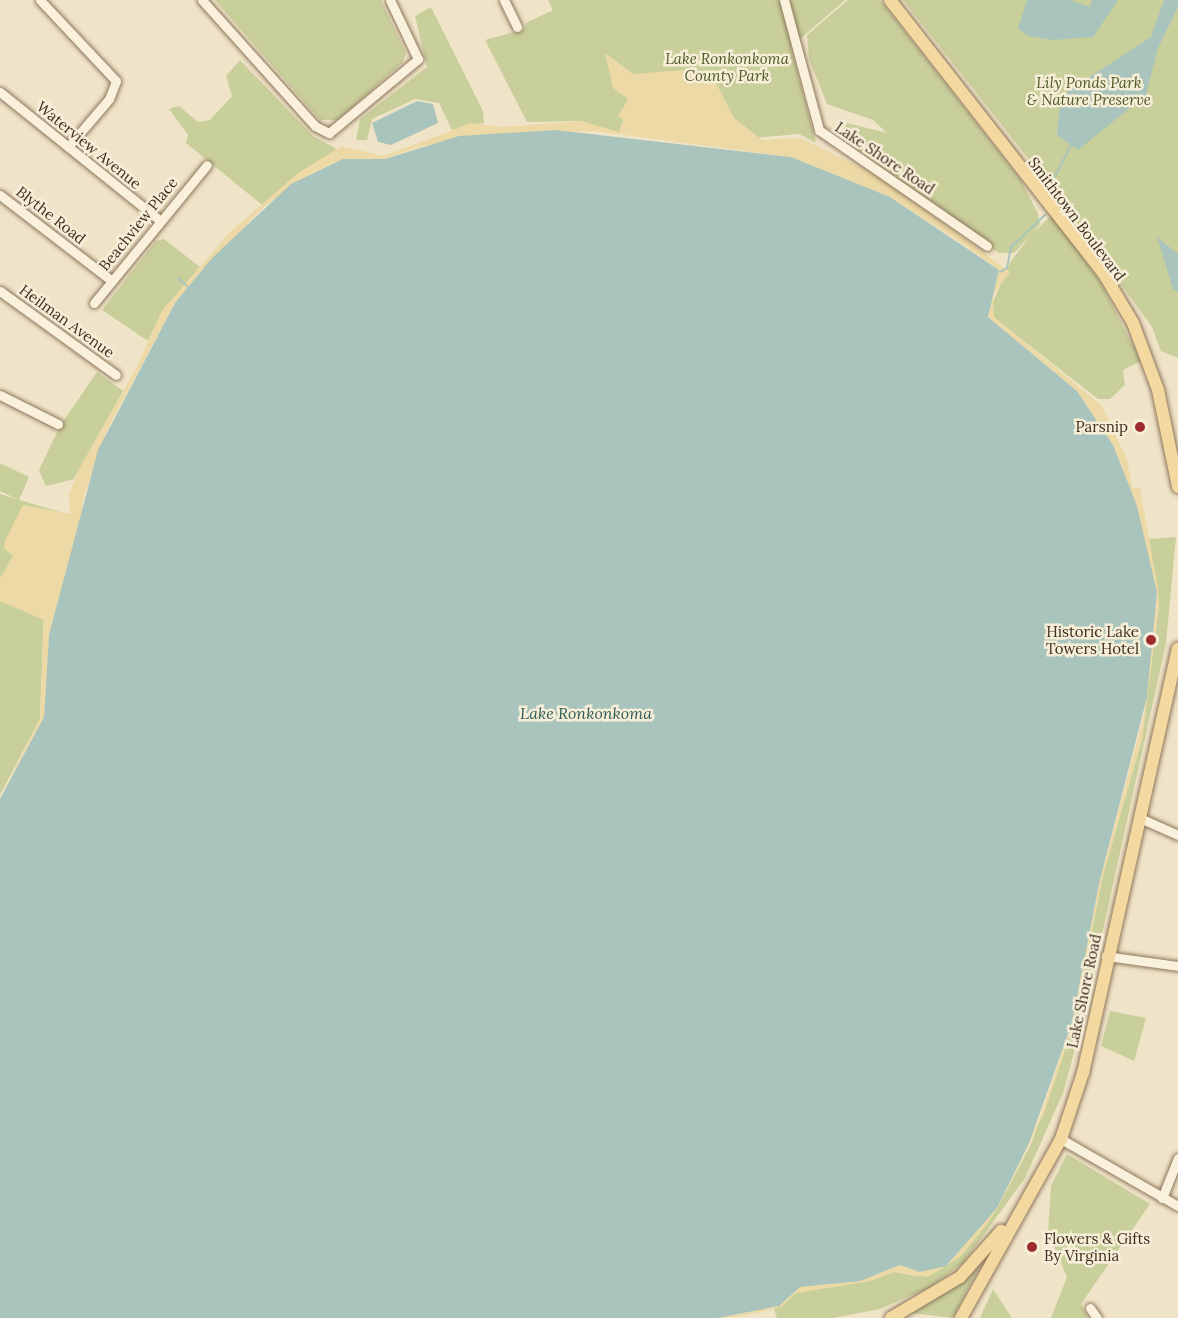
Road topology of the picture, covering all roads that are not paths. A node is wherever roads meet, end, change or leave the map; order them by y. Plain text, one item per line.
1 (40, 0) edge
2 (202, 0) edge
3 (390, 0) edge
4 (504, 0) edge
5 (784, 0) edge
6 (890, 0) edge
7 (517, 27) dead end
8 (0, 92) edge
9 (68, 147) junction
10 (207, 165) dead end
11 (0, 195) edge
12 (159, 220) junction
13 (987, 246) dead end
14 (112, 281) junction
15 (0, 291) edge
16 (94, 303) dead end
17 (116, 375) dead end
18 (0, 395) edge
19 (58, 424) dead end
20 (1174, 436) edge
21 (1178, 487) edge
22 (1178, 649) edge
23 (1142, 819) junction
24 (1178, 835) edge
25 (1106, 956) junction
26 (1178, 966) edge
27 (1061, 1138) junction
28 (1178, 1158) edge
29 (1162, 1198) junction
30 (1024, 1199) junction
31 (1178, 1206) edge
32 (1090, 1308) dead end
33 (891, 1318) edge
34 (961, 1318) edge
35 (1097, 1318) edge

1 - 9 street
2 - 3 street
4 - 7 street
5 - 13 street, Lake Shore Road
6 - 20 main road, Smithtown Boulevard
8 - 9 street, Waterview Avenue
9 - 12 street, Waterview Avenue
10 - 12 street, Beachview Place
11 - 14 street, Blythe Road
12 - 14 street, Beachview Place
14 - 16 street, Beachview Place
15 - 17 street, Heilman Avenue
18 - 19 street
20 - 21 main road, Smithtown Boulevard
22 - 23 main road, Lake Shore Road
23 - 24 street
23 - 25 main road, Lake Shore Road
25 - 26 street
25 - 27 main road, Lake Shore Road
27 - 29 street
27 - 30 main road, Lake Shore Road
28 - 29 street
29 - 31 street
30 - 33 main road
30 - 34 main road, Lake Shore Road
32 - 35 street

